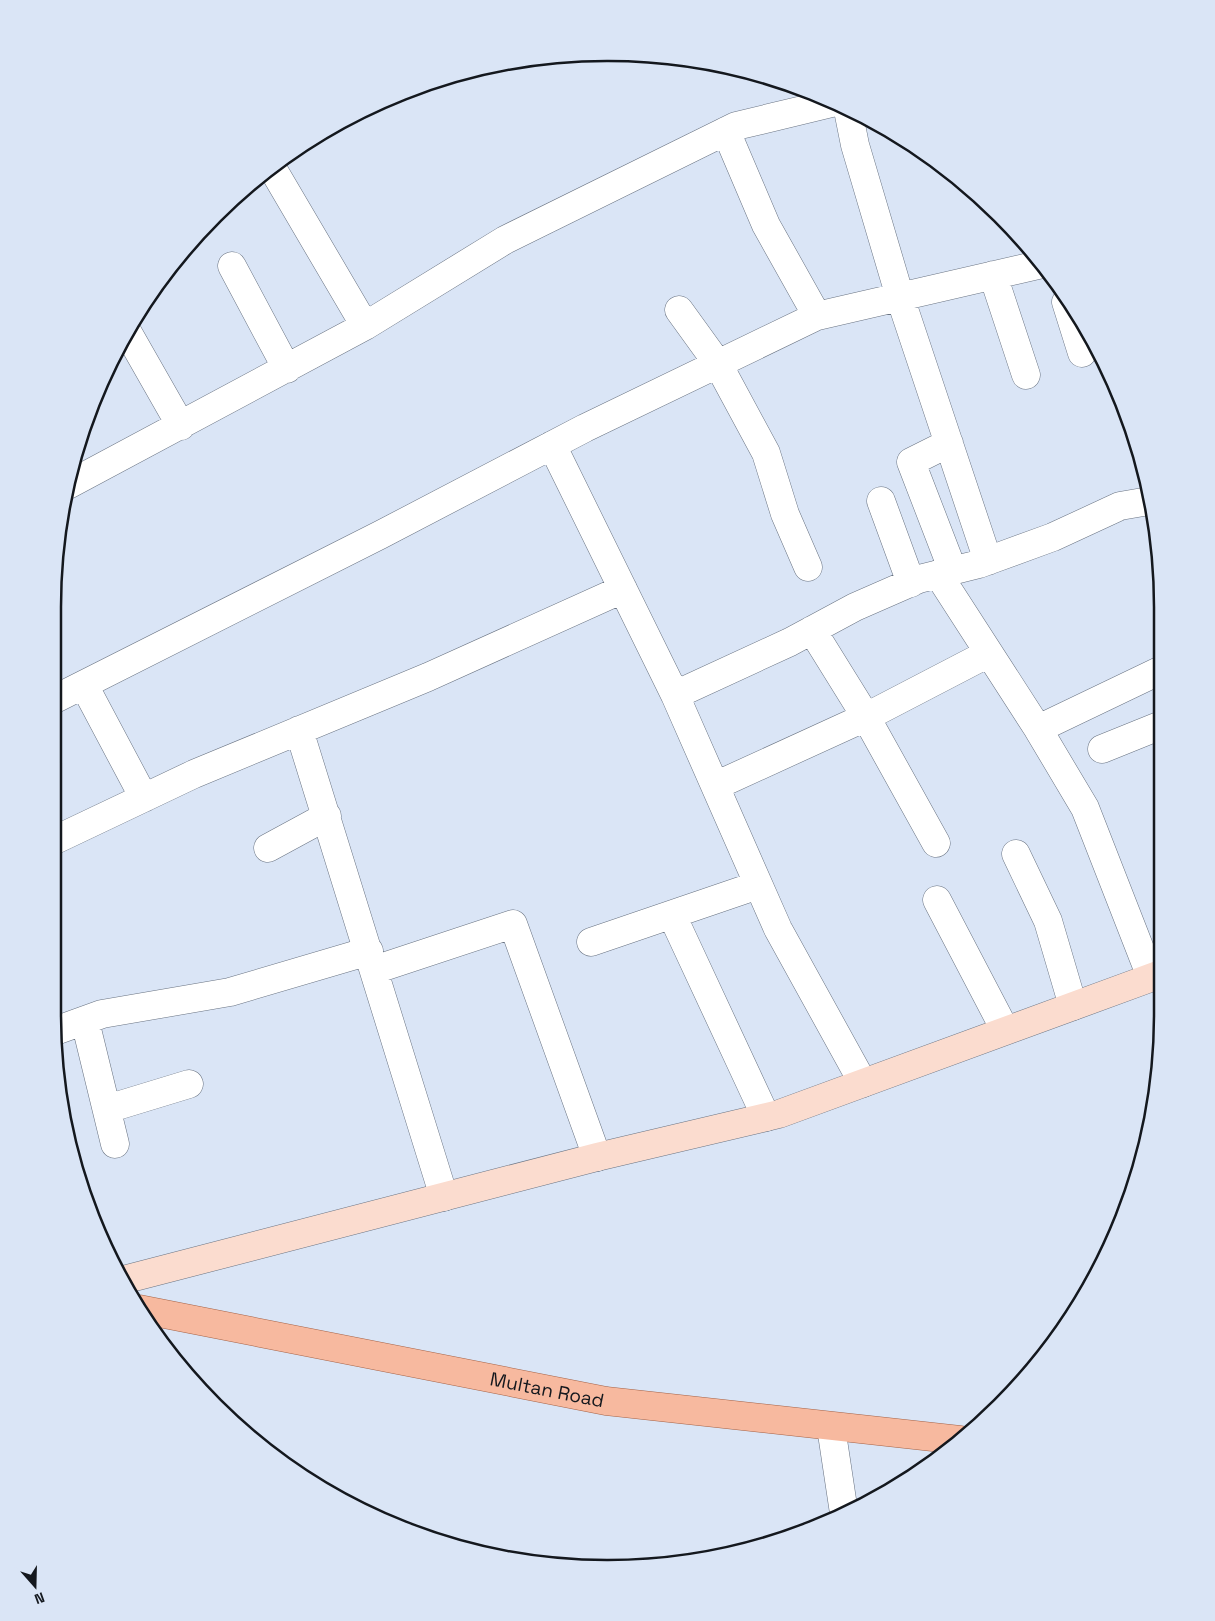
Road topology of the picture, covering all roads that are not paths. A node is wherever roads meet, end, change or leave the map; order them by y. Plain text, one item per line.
1 (822, 105) edge
2 (850, 118) edge
3 (726, 131) junction
4 (275, 174) edge
5 (232, 266) dead end
6 (1034, 266) edge
7 (993, 276) junction
8 (900, 297) junction
9 (679, 310) dead end
10 (818, 316) junction
11 (1071, 319) edge
12 (365, 326) junction
13 (131, 339) edge
14 (1082, 352) dead end
15 (718, 364) junction
16 (287, 369) junction
17 (1026, 375) dead end
18 (181, 426) junction
19 (949, 443) junction
20 (552, 445) junction
21 (77, 480) edge
22 (881, 501) dead end
23 (1143, 502) edge
24 (988, 561) junction
25 (808, 567) dead end
26 (945, 573) junction
27 (911, 583) junction
28 (623, 589) junction
29 (812, 630) junction
30 (988, 653) junction
31 (1154, 673) edge
32 (84, 685) junction
33 (675, 695) junction
34 (61, 696) edge
35 (866, 717) junction
36 (1038, 728) junction
37 (1154, 728) edge
38 (299, 730) junction
39 (1102, 749) dead end
40 (715, 786) junction
41 (144, 798) junction
42 (327, 816) junction
43 (61, 838) edge
44 (936, 843) dead end
45 (268, 848) dead end
46 (1016, 854) dead end
47 (758, 885) junction
48 (937, 900) dead end
49 (672, 915) junction
50 (591, 942) dead end
51 (371, 961) junction
52 (1154, 971) edge
53 (1154, 977) edge
54 (1072, 1006) junction
55 (85, 1021) junction
56 (61, 1029) edge
57 (1005, 1030) junction
58 (862, 1083) junction
59 (189, 1084) dead end
60 (107, 1109) junction
61 (766, 1117) junction
62 (115, 1144) dead end
63 (597, 1157) junction
64 (444, 1197) junction
65 (130, 1278) edge
66 (149, 1311) edge
67 (831, 1427) junction
68 (950, 1439) edge
69 (843, 1506) edge

1 - 3 street
2 - 8 street
3 - 10 street
3 - 12 street
4 - 12 street
5 - 16 street
6 - 7 street
7 - 8 street
7 - 17 street
8 - 10 street
8 - 19 street
9 - 15 street
10 - 15 street
11 - 14 street
12 - 16 street
13 - 18 street
15 - 20 street
15 - 25 street
16 - 18 street
18 - 21 street
19 - 24 street
19 - 26 street
20 - 28 street
20 - 32 street
22 - 27 street
23 - 24 street
24 - 26 street
26 - 27 street
26 - 30 street
27 - 29 street
28 - 33 street
28 - 38 street
29 - 33 street
29 - 35 street
30 - 35 street
30 - 36 street
31 - 36 street
32 - 34 street
32 - 41 street
33 - 40 street
35 - 40 street
35 - 44 street
36 - 52 street
37 - 39 street
38 - 41 street
38 - 42 street
40 - 47 street
41 - 43 street
42 - 45 street
42 - 51 street
46 - 54 street
47 - 49 street
47 - 58 street
48 - 57 street
49 - 50 street
49 - 61 street
51 - 55 street
51 - 63 street
51 - 64 street
53 - 54 street
54 - 57 street
55 - 56 street
55 - 60 street
57 - 58 street
58 - 61 street
59 - 60 street
60 - 62 street
61 - 63 street
63 - 64 street
64 - 65 street
66 - 67 main road, Multan Road
67 - 68 main road, Multan Road
67 - 69 street

